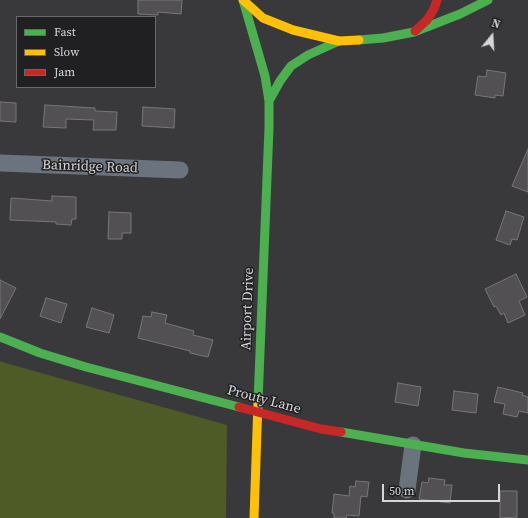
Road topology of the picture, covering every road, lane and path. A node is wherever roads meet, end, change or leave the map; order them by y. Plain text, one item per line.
1 (243, 0) edge
2 (437, 0) edge
3 (488, 0) edge
4 (414, 32) junction
5 (339, 41) junction
6 (269, 101) junction
7 (0, 163) edge
8 (180, 170) dead end
9 (0, 337) edge
10 (258, 413) junction
11 (413, 445) junction
12 (528, 460) edge
13 (407, 490) dead end
14 (254, 518) edge

1 - 5 main road, Airport Drive
1 - 6 main road, Airport Drive
2 - 4 main road
3 - 4 main road, Airport Drive
4 - 5 main road, Airport Drive
5 - 6 main road, Airport Drive
6 - 10 main road, Airport Drive
7 - 8 street, Bainridge Road
9 - 10 main road, Prouty Lane
10 - 11 main road, Prouty Lane
10 - 14 main road, Airport Drive
11 - 12 main road, Prouty Lane
11 - 13 street

